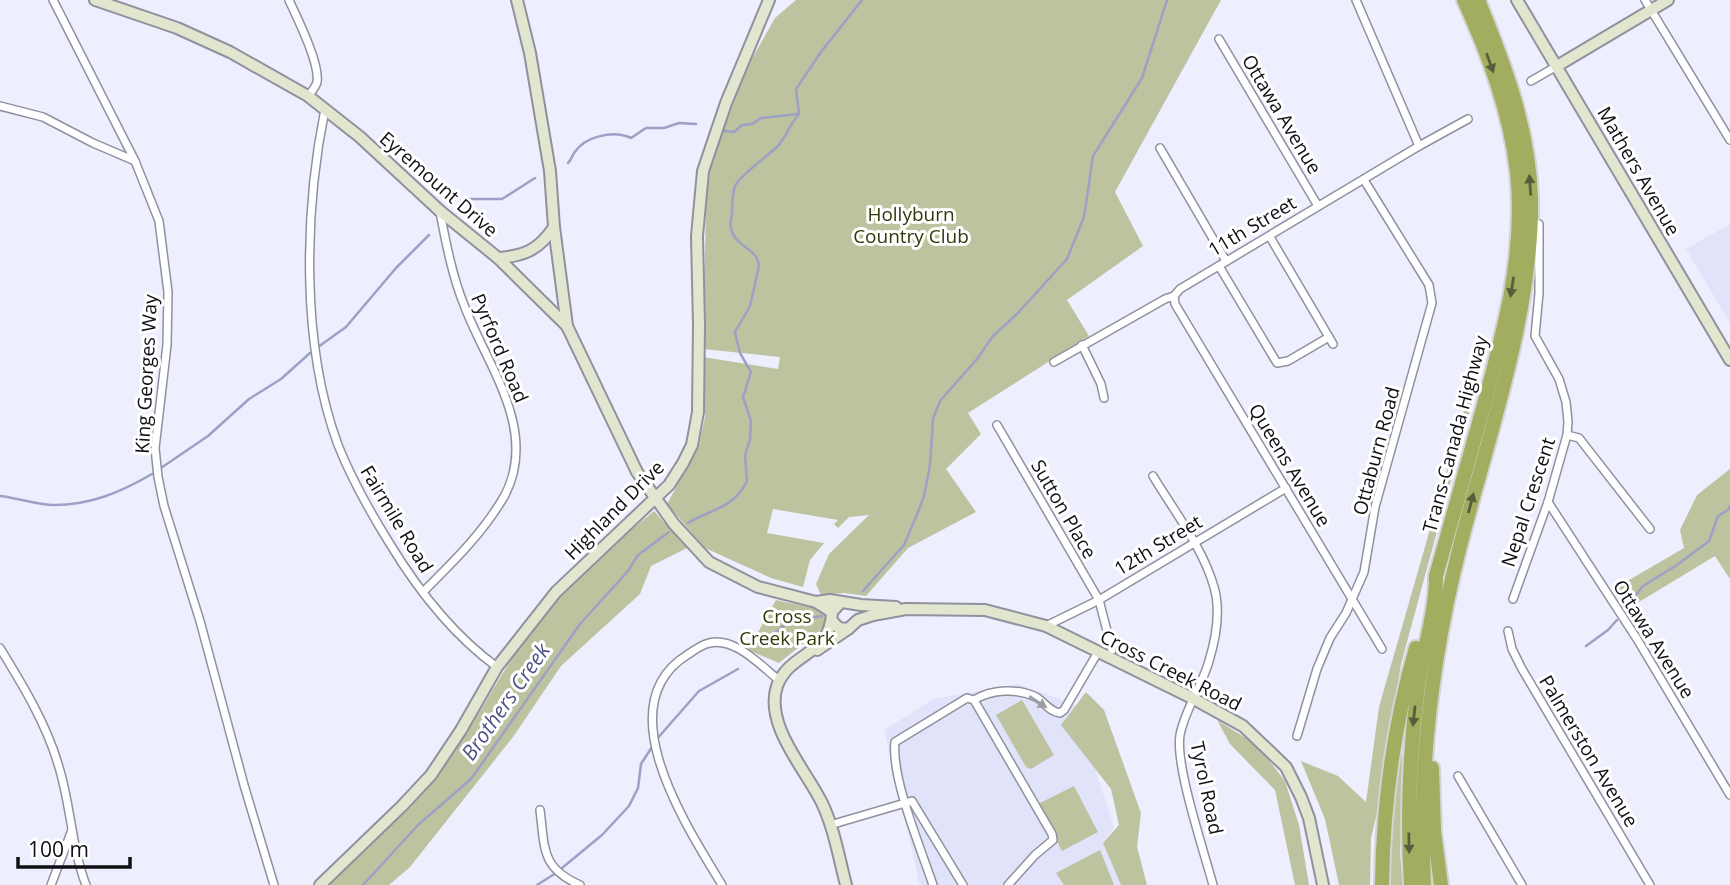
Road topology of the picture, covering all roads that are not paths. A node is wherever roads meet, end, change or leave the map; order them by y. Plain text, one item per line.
1 (53, 0) edge
2 (95, 0) edge
3 (289, 0) edge
4 (517, 0) edge
5 (769, 0) edge
6 (1356, 0) edge
7 (1464, 0) edge
8 (1478, 0) edge
9 (1517, 0) edge
10 (1668, 0) edge
11 (125, 4) edge
12 (1648, 5) edge
13 (1219, 39) dead end
14 (1557, 66) junction
15 (1531, 81) dead end
16 (308, 96) junction
17 (0, 106) edge
18 (325, 109) junction
19 (1468, 119) dead end
20 (1730, 140) edge
21 (1419, 146) junction
22 (1160, 148) dead end
23 (135, 161) junction
24 (1364, 180) junction
25 (1318, 206) junction
26 (440, 211) junction
27 (1539, 223) dead end
28 (554, 228) junction
29 (1270, 237) junction
30 (498, 258) junction
31 (1222, 264) junction
32 (1174, 296) junction
33 (567, 326) junction
34 (1082, 345) junction
35 (1730, 360) edge
36 (1054, 362) dead end
37 (1104, 398) dead end
38 (997, 425) dead end
39 (1567, 435) junction
40 (1153, 476) dead end
41 (1286, 488) junction
42 (654, 499) junction
43 (1548, 502) junction
44 (1650, 529) dead end
45 (1193, 541) junction
46 (1459, 549) junction
47 (1436, 576) junction
48 (423, 592) junction
49 (1353, 599) junction
50 (1513, 599) dead end
51 (1099, 600) junction
52 (816, 602) junction
53 (841, 602) junction
54 (854, 604) junction
55 (906, 609) junction
56 (832, 616) junction
57 (858, 620) junction
58 (1046, 626) junction
59 (848, 629) junction
60 (1508, 631) dead end
61 (0, 648) edge
62 (1382, 649) dead end
63 (1112, 650) dead end
64 (1098, 652) junction
65 (805, 655) junction
66 (497, 667) junction
67 (780, 681) junction
68 (1194, 699) junction
69 (975, 700) junction
70 (1297, 736) dead end
71 (1458, 776) dead end
72 (1730, 795) edge
73 (905, 802) junction
74 (540, 810) dead end
75 (830, 825) junction
76 (72, 829) junction
77 (1381, 881) edge
78 (51, 885) edge
79 (86, 885) edge
80 (274, 885) edge
81 (320, 885) edge
82 (580, 885) edge
83 (722, 885) edge
84 (846, 885) edge
85 (933, 885) edge
86 (963, 885) edge
87 (1009, 885) edge
88 (1213, 885) edge
89 (1323, 885) edge
90 (1411, 885) edge
91 (1424, 885) edge
92 (1441, 885) edge
93 (1522, 885) edge
94 (1650, 885) edge

1 - 23 street, King Georges Way
2 - 11 street, Eyremount Drive
3 - 16 street
4 - 28 street
5 - 42 street, Highland Drive
6 - 21 street
7 -> 47 highway, Trans-Canada Highway
46 -> 8 highway, Trans-Canada Highway
9 - 14 street, Mathers Avenue
10 - 12 street
11 - 16 street, Eyremount Drive
12 - 14 street
12 - 20 street
13 - 25 street, Ottawa Avenue
14 - 15 street
14 - 35 street, Mathers Avenue
16 - 18 street, Eyremount Drive
17 - 23 street
18 - 26 street, Eyremount Drive
18 - 48 street, Fairmile Road
19 - 21 street, 11th Street
21 - 24 street, 11th Street
22 - 31 street
23 - 80 street, King Georges Way
24 - 25 street, 11th Street
24 - 49 street, Ottaburn Road
25 - 29 street, 11th Street
26 - 30 street, Eyremount Drive
26 - 48 street, Pyrford Road
27 - 39 street, Nepal Crescent
28 - 30 street, Eyremount Drive
28 - 33 street
29 - 31 street, 11th Street
29 - 31 street
30 - 33 street
31 - 32 street, 11th Street
32 - 34 street, 11th Street
32 - 41 street, Queens Avenue
33 - 42 street
34 - 36 street, 11th Street
34 - 37 street
38 - 51 street, Sutton Place
39 - 43 street, Nepal Crescent
39 - 44 street
40 - 45 street, Tyrol Road
41 - 45 street, 12th Street
41 - 49 street, Queens Avenue
42 - 52 street
42 - 66 street, Highland Drive
43 - 50 street, Nepal Crescent
43 - 72 street, Ottawa Avenue
45 - 51 street, 12th Street
45 - 68 street, Tyrol Road
46 - 91 highway, Trans-Canada Highway
46 - 92 highway
47 - 77 highway
47 -> 90 highway, Trans-Canada Highway
48 - 66 street, Fairmile Road
49 - 62 street, Queens Avenue
49 - 70 street, Ottaburn Road
51 - 58 street, 12th Street
51 - 63 street, Sutton Place
52 - 53 street
52 - 56 street
53 - 54 street
53 - 56 street
54 - 55 street, Cross Creek Road
54 - 57 street
55 - 57 street, Cross Creek Road
55 - 58 street, Cross Creek Road
56 - 59 street
56 - 65 street
57 - 59 street
58 - 64 street, Cross Creek Road
59 - 65 street
60 - 94 street, Palmerston Avenue
61 - 76 street
64 - 68 street, Cross Creek Road
69 -> 64 street
65 - 67 street
66 - 81 street, Highland Drive
67 - 75 street
67 - 83 street
68 - 88 street, Tyrol Road
68 - 89 street, Cross Creek Road
69 - 73 street
69 - 87 street
71 - 93 street
73 - 75 street
73 - 85 street
73 - 86 street
74 - 82 street
75 - 84 street
76 - 78 street
76 - 79 street

